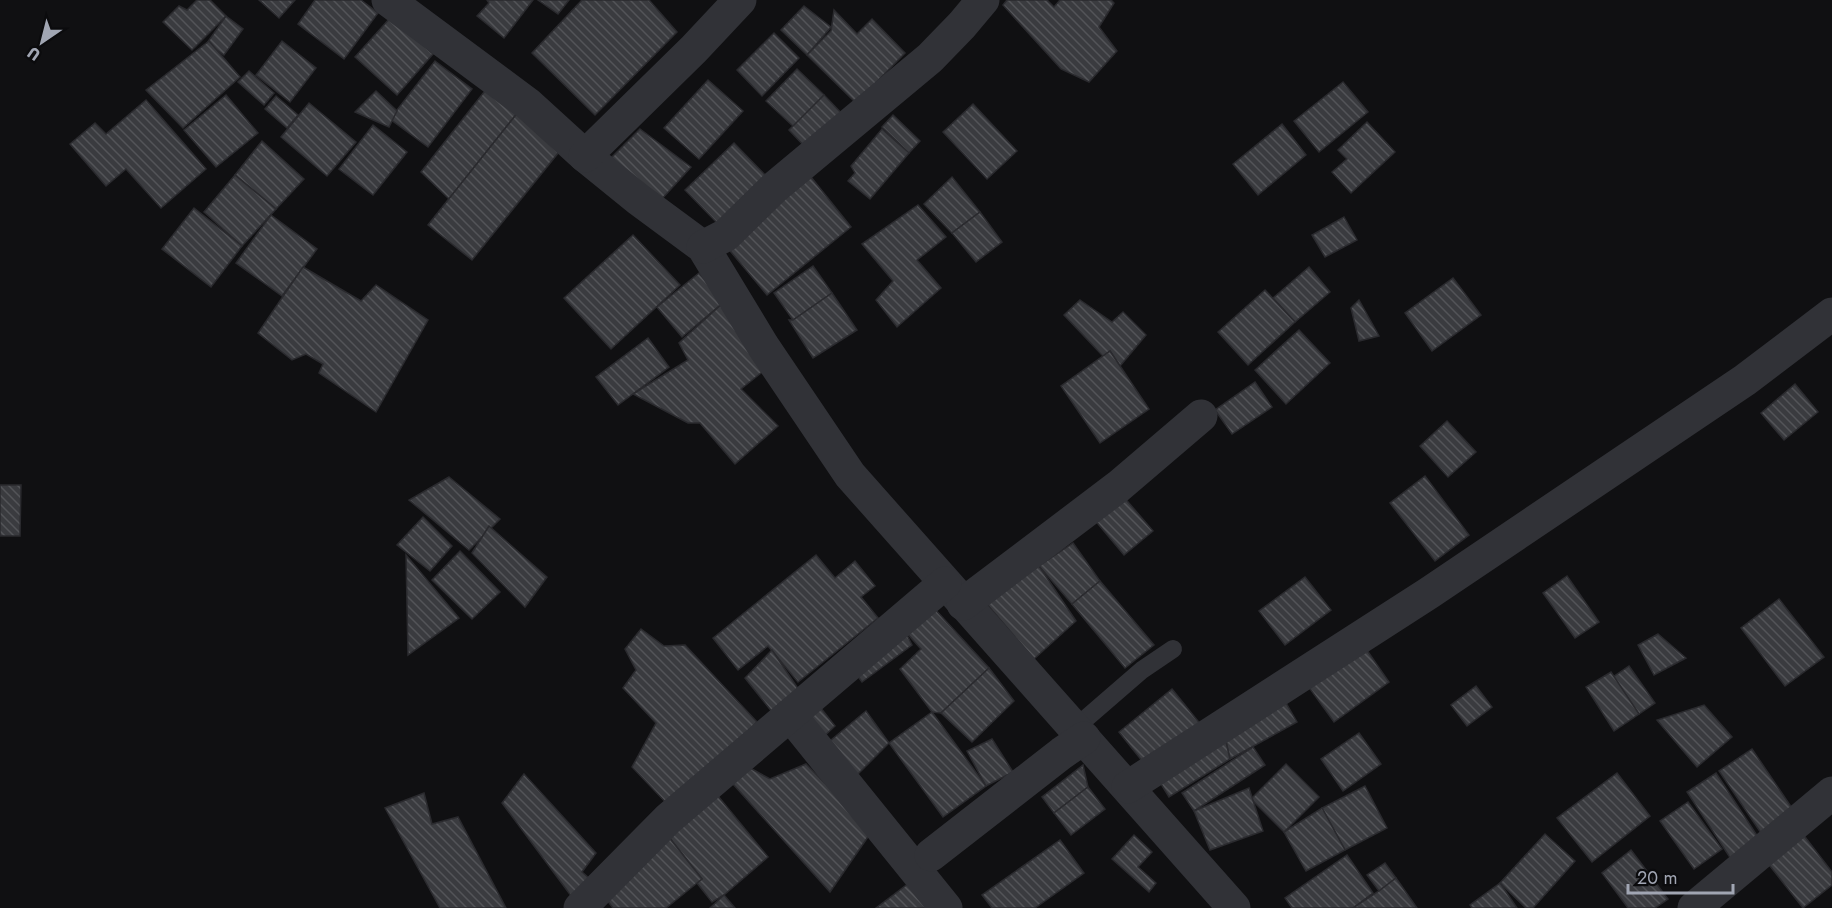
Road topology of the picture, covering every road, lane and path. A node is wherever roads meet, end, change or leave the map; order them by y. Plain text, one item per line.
1 (388, 0) edge
2 (740, 0) edge
3 (983, 0) edge
4 (589, 159) junction
5 (703, 247) junction
6 (1832, 314) edge
7 (1201, 416) dead end
8 (954, 593) junction
9 (1173, 649) dead end
10 (790, 715) junction
11 (1079, 733) junction
12 (1128, 787) junction
13 (1832, 794) edge
14 (931, 855) dead end
15 (580, 908) edge
16 (946, 908) edge
17 (1234, 908) edge
18 (1694, 908) edge

1 - 4 street
2 - 4 street
3 - 5 street
4 - 5 street
5 - 8 street
6 - 12 street
7 - 8 street
8 - 10 street
8 - 11 street
9 - 11 lane
10 - 15 street
10 - 16 street
11 - 12 street
11 - 14 street
12 - 17 street
13 - 18 street

